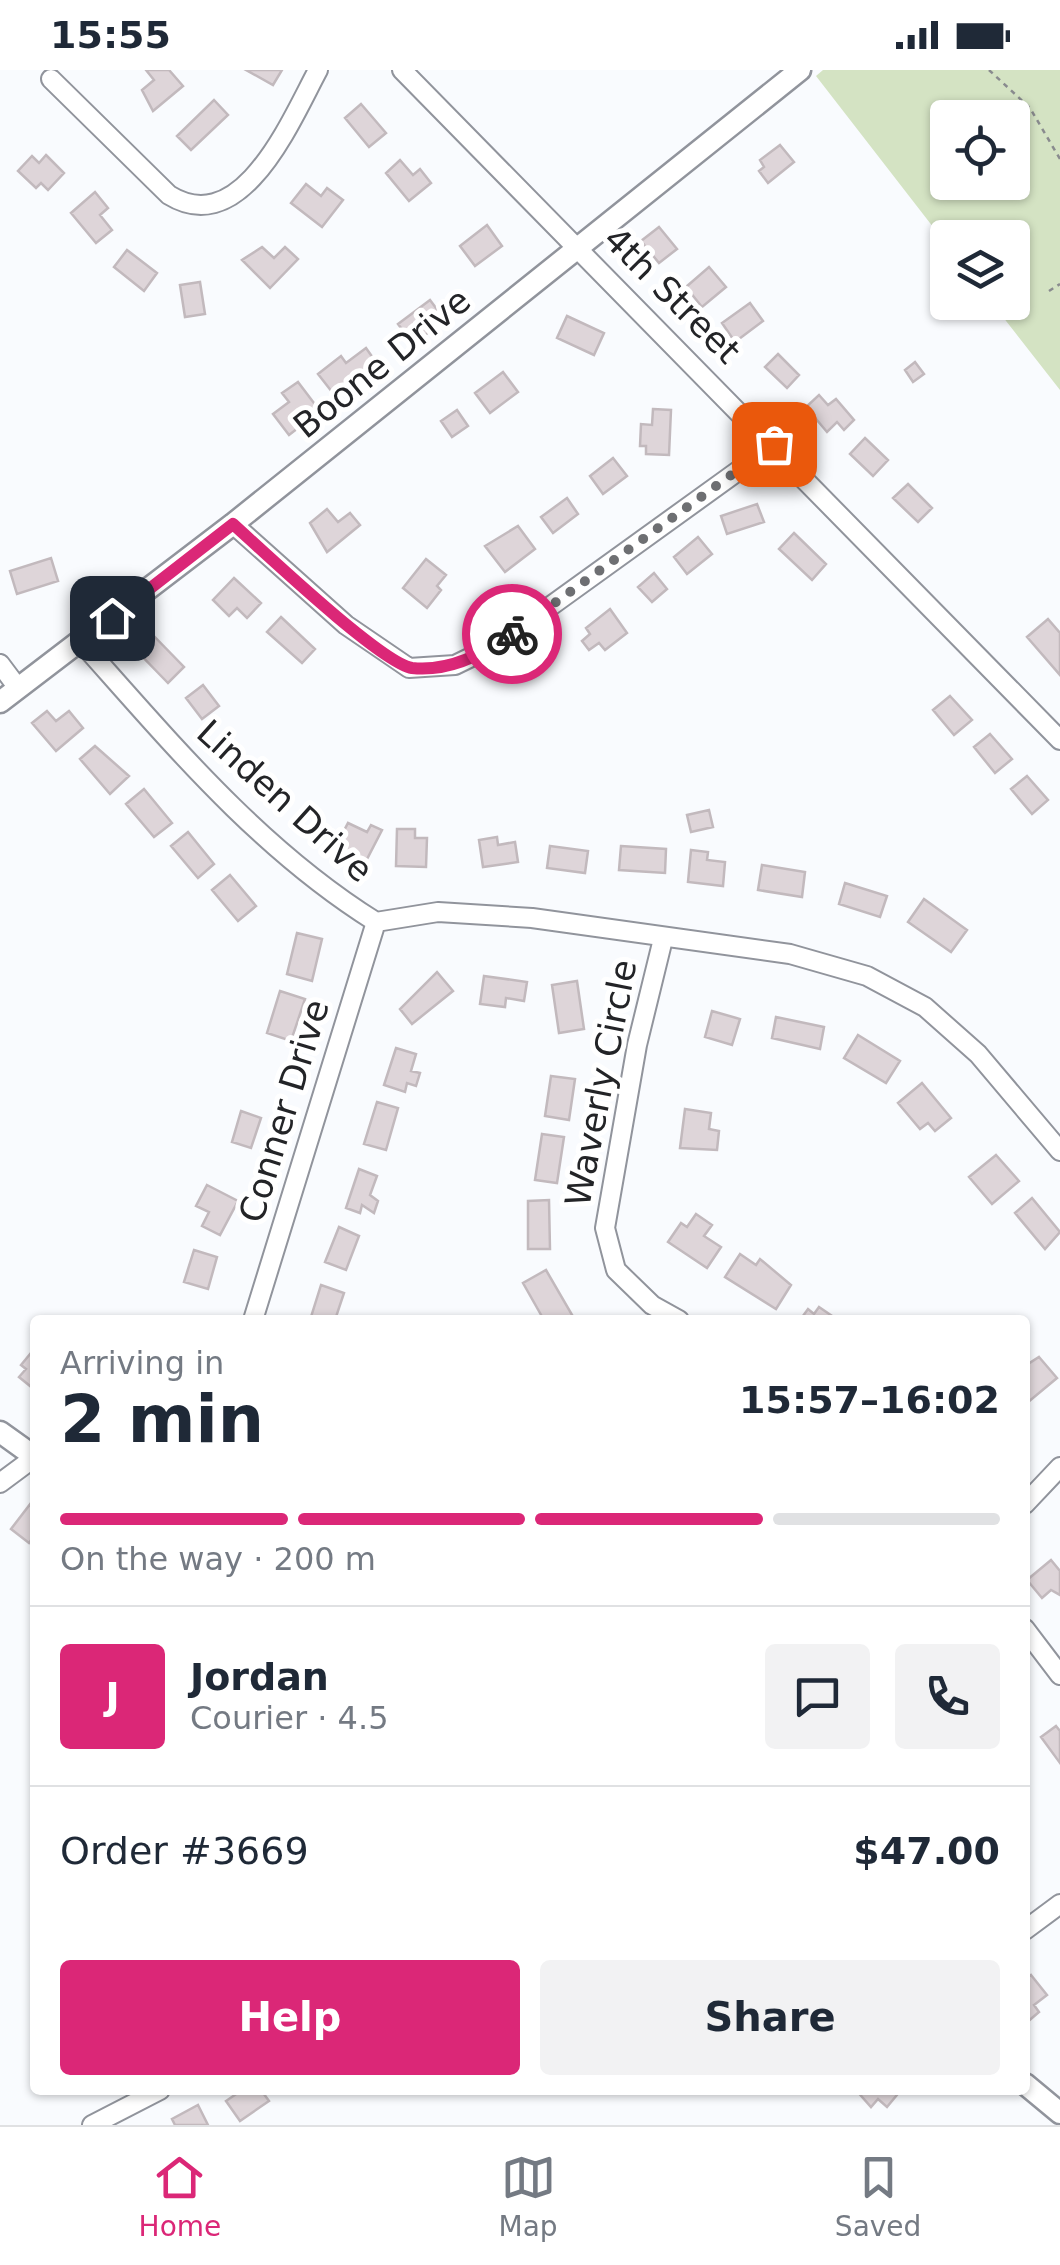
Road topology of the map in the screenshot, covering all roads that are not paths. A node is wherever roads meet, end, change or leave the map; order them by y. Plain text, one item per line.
1 (318, 70) edge
2 (402, 70) edge
3 (800, 70) edge
4 (52, 79) dead end
5 (578, 247) junction
6 (774, 444) junction
7 (233, 524) junction
8 (81, 642) junction
9 (0, 664) edge
10 (18, 688) junction
11 (0, 702) edge
12 (1060, 740) edge
13 (376, 922) junction
14 (662, 939) junction
15 (1060, 1151) edge
16 (255, 1315) edge
17 (669, 1315) edge
18 (0, 1432) edge
19 (30, 1453) edge
20 (30, 1461) edge
21 (1060, 1467) edge
22 (0, 1484) edge
23 (1030, 1499) edge
24 (1030, 1636) edge
25 (1060, 1676) edge
26 (1060, 1904) edge
27 (1030, 1926) edge
28 (1030, 2088) edge
29 (150, 2095) edge
30 (1060, 2112) edge
31 (92, 2125) edge

1 - 4 street
2 - 5 street, 4th Street
3 - 5 street, Boone Drive
5 - 6 street, 4th Street
5 - 7 street, Boone Drive
6 - 7 street
6 - 12 street, 4th Street
7 - 8 street, Boone Drive
8 - 10 street, Boone Drive
8 - 13 street, Linden Drive
9 - 10 street
10 - 11 street, Boone Drive
13 - 14 street, Linden Drive
13 - 16 street, Conner Drive
14 - 15 street, Waverly Circle
14 - 17 street, Waverly Circle
18 - 19 street
20 - 22 street
21 - 23 street
24 - 25 street
26 - 27 street
28 - 30 street
29 - 31 street

